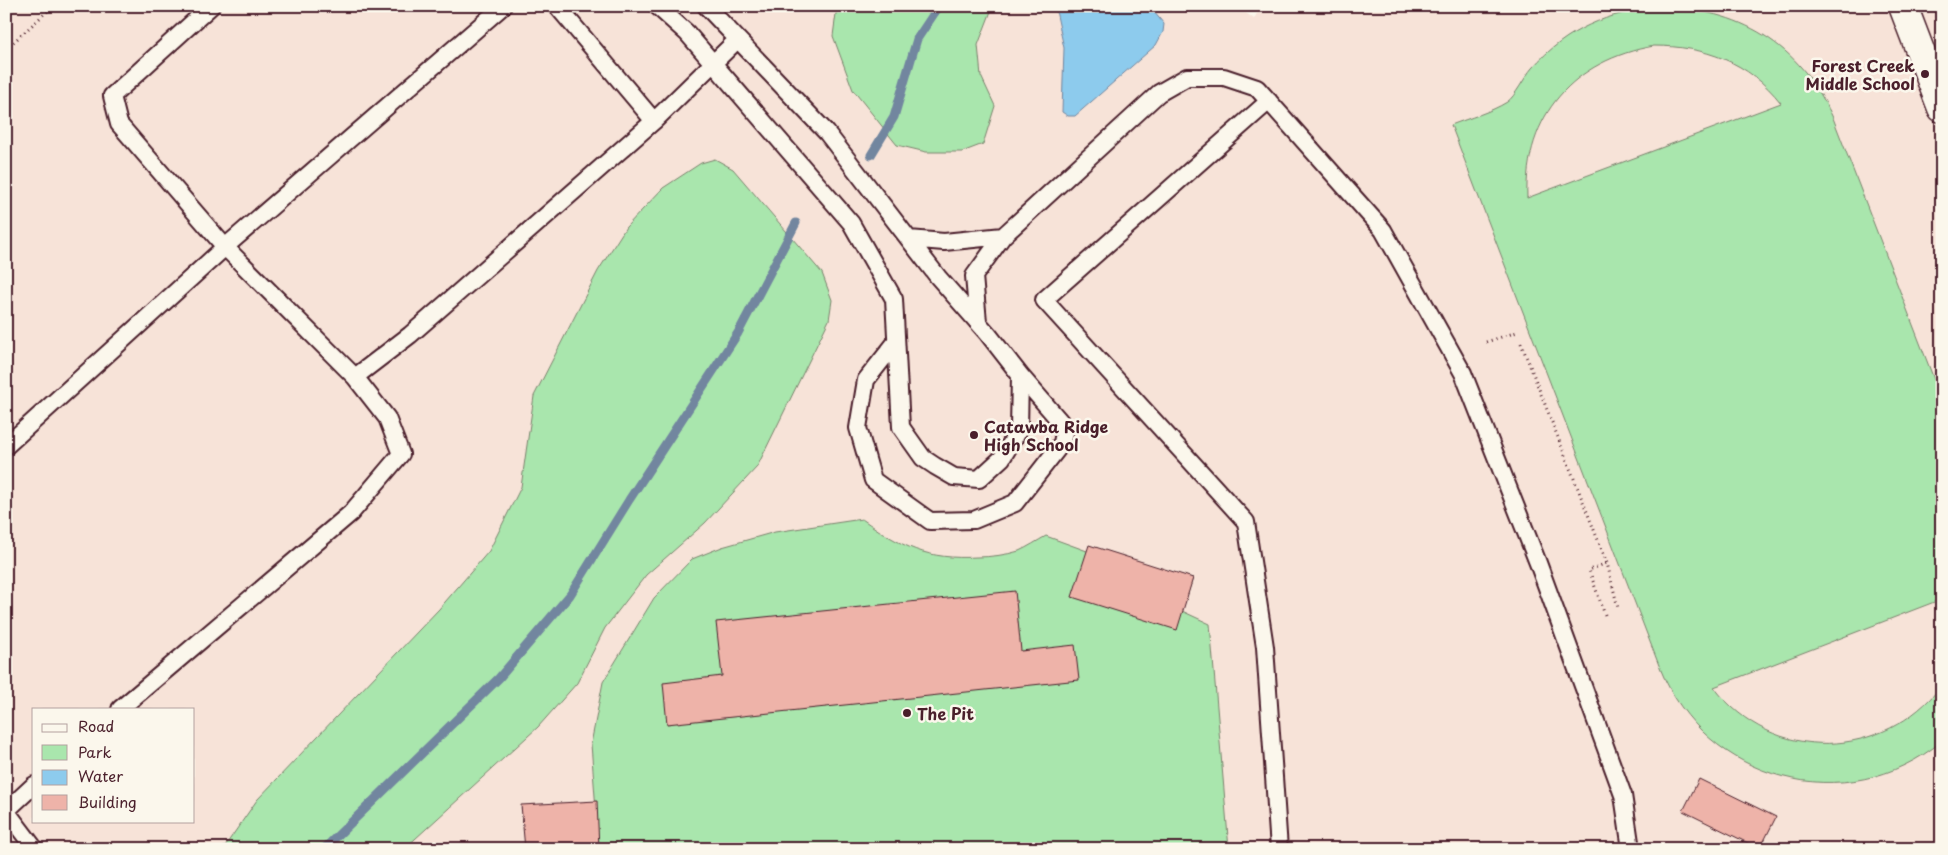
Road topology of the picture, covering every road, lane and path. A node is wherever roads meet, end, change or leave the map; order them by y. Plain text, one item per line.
1 (53, 6) edge
2 (211, 6) edge
3 (503, 6) edge
4 (556, 6) edge
5 (657, 6) edge
6 (706, 6) edge
7 (1903, 6) edge
8 (737, 40) junction
9 (6, 49) edge
10 (714, 64) junction
11 (1269, 101) junction
12 (1942, 108) edge
13 (654, 121) junction
14 (1003, 236) junction
15 (909, 239) junction
16 (225, 247) junction
17 (978, 322) junction
18 (1517, 332) dead end
19 (896, 342) junction
20 (1486, 342) dead end
21 (1521, 343) dead end
22 (1020, 375) junction
23 (355, 377) junction
24 (6, 446) edge
25 (1607, 563) junction
26 (1618, 608) dead end
27 (1605, 615) dead end
28 (121, 708) edge
29 (32, 787) edge
30 (7, 812) edge
31 (35, 849) edge
32 (1279, 849) edge
33 (1631, 849) edge

1 - 9 path
2 - 16 lane
3 - 16 lane
4 - 13 lane
5 - 10 lane
6 - 8 lane
7 - 12 street
8 - 10 lane
8 - 15 lane
10 - 13 lane
10 - 19 lane
11 - 14 lane
11 - 32 lane
11 - 33 lane
13 - 23 lane
14 - 15 lane
14 - 17 lane
15 - 17 lane
16 - 23 lane
16 - 24 lane
17 - 22 lane
18 - 20 path
19 - 22 lane
19 - 22 lane
21 - 25 path
23 - 28 lane
25 - 26 path
25 - 27 path
29 - 30 lane
30 - 31 lane

